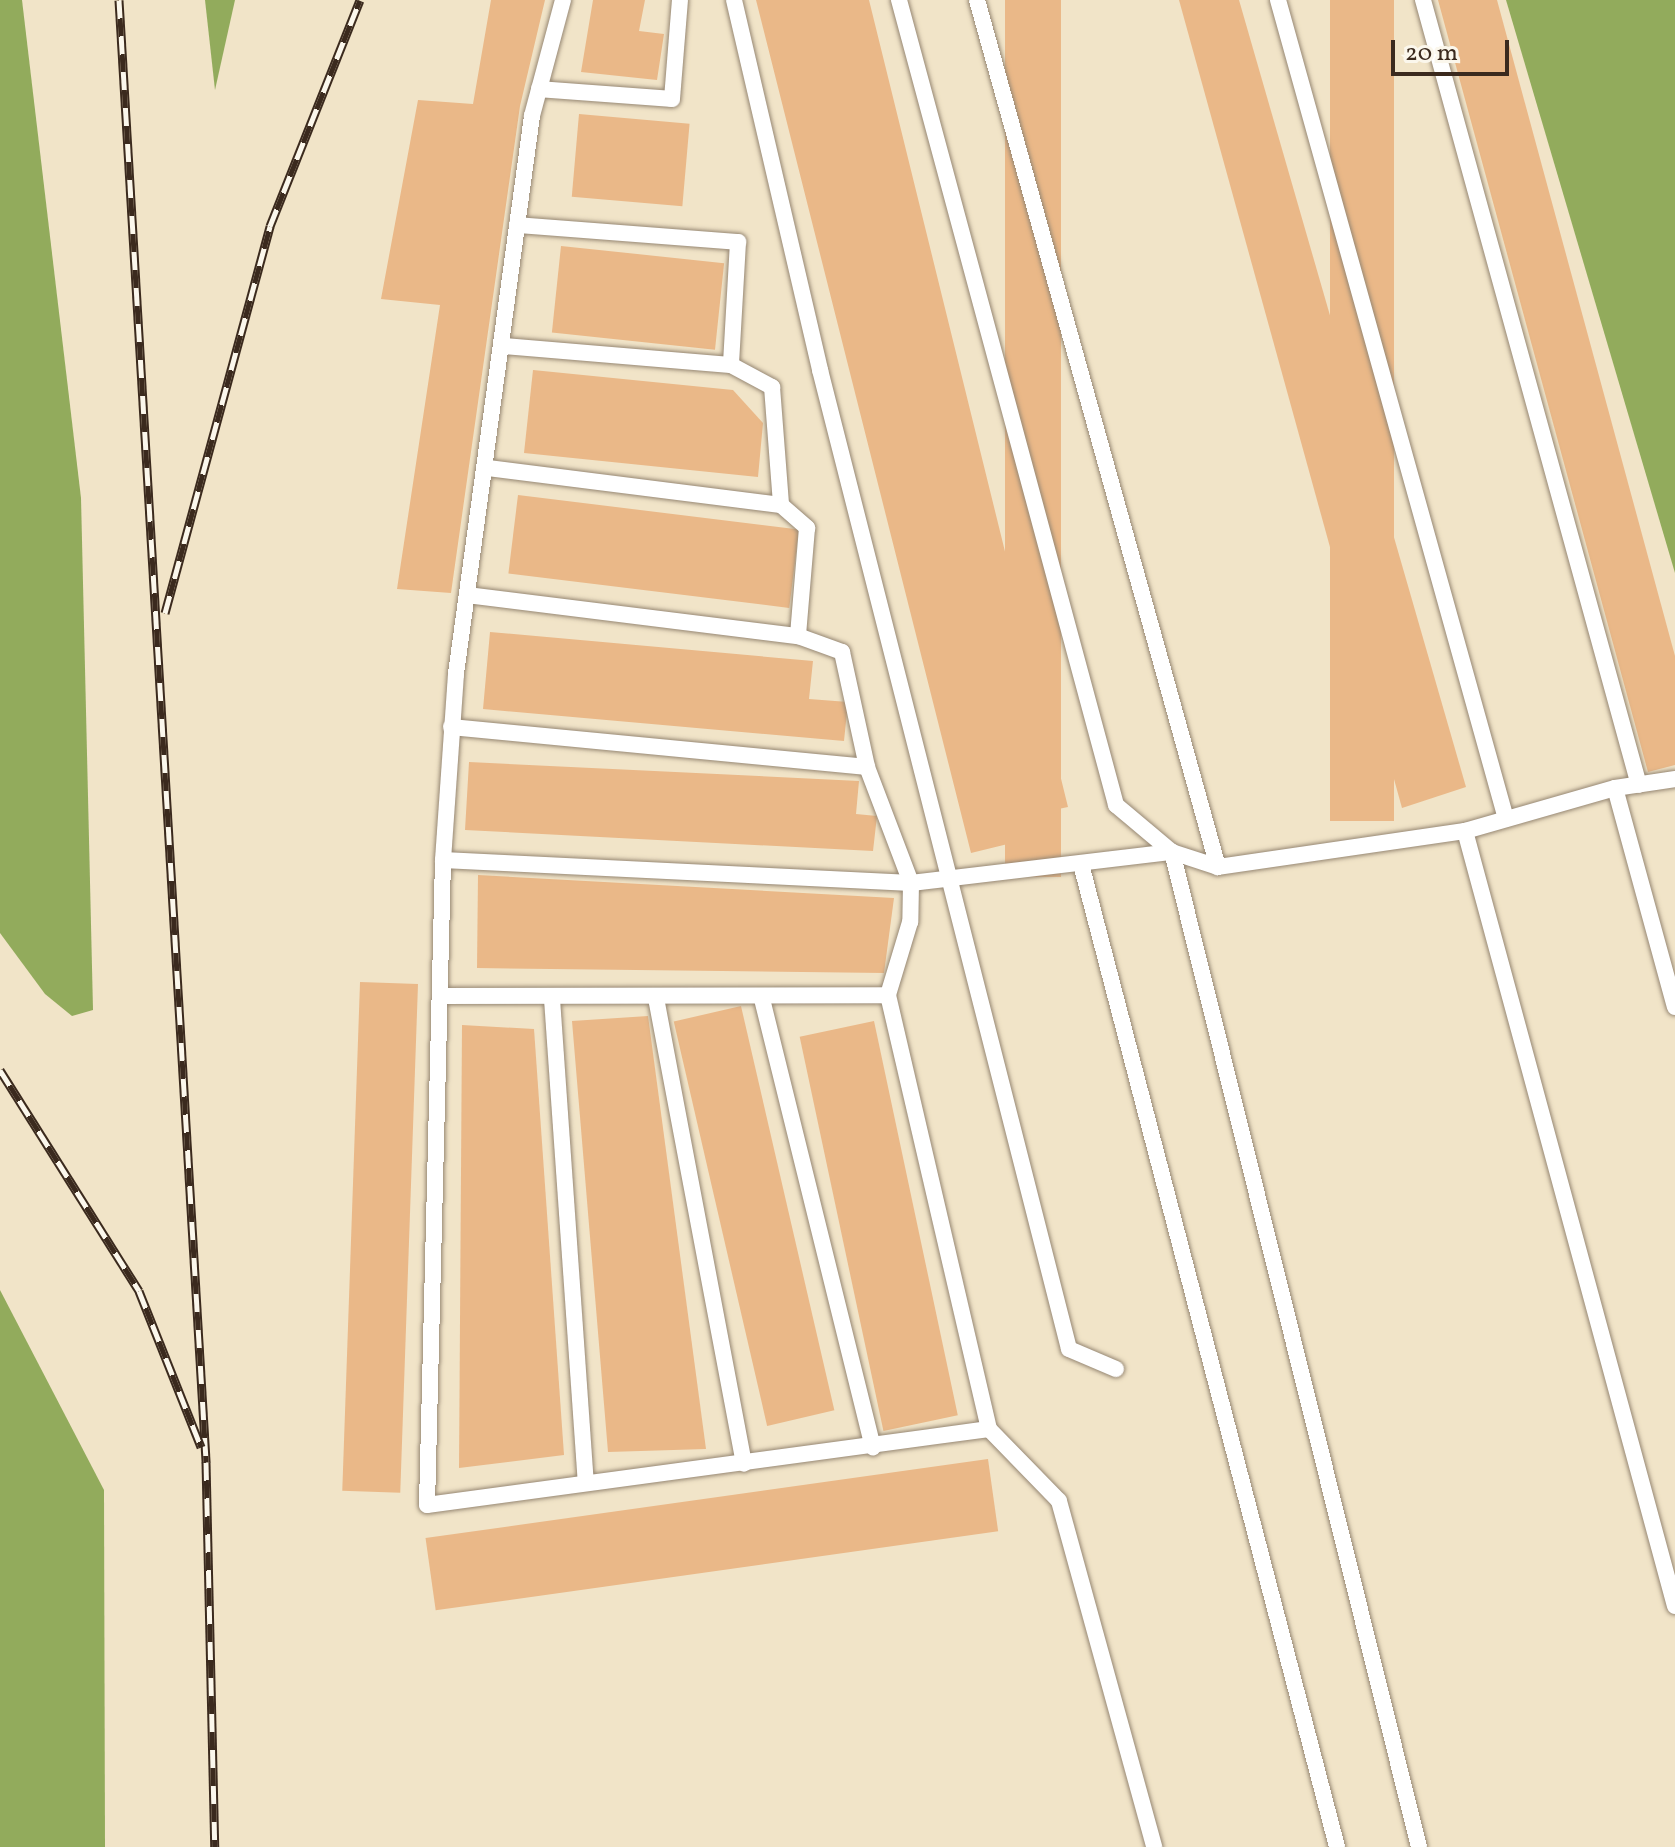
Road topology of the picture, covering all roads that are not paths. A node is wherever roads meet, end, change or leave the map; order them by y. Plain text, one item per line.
1 (563, 0) edge
2 (680, 0) edge
3 (734, 0) edge
4 (899, 0) edge
5 (977, 0) edge
6 (1278, 0) edge
7 (1423, 0) edge
8 (539, 89) junction
9 (517, 225) junction
10 (503, 346) junction
11 (731, 365) junction
12 (488, 468) junction
13 (781, 505) junction
14 (467, 595) junction
15 (798, 636) junction
16 (451, 727) junction
17 (867, 767) junction
18 (1675, 779) edge
19 (1639, 785) junction
20 (1615, 788) junction
21 (1506, 819) junction
22 (1465, 831) junction
23 (1172, 852) junction
24 (443, 860) junction
25 (1081, 864) junction
26 (1218, 867) junction
27 (947, 882) junction
28 (911, 883) junction
29 (888, 995) junction
30 (445, 996) junction
31 (656, 998) junction
32 (552, 999) junction
33 (762, 999) junction
34 (1675, 1007) edge
35 (1116, 1369) dead end
36 (989, 1429) junction
37 (873, 1447) junction
38 (744, 1464) junction
39 (586, 1483) junction
40 (1675, 1606) edge
41 (1154, 1847) edge
42 (1337, 1847) edge
43 (1419, 1847) edge

1 - 8 lane
2 - 8 lane
3 - 27 lane
4 - 23 lane
5 - 26 lane
6 - 21 lane
7 - 19 lane
8 - 9 lane
9 - 10 lane
9 - 11 lane
10 - 11 lane
10 - 12 lane
11 - 13 lane
12 - 13 lane
12 - 14 lane
13 - 15 lane
14 - 15 lane
14 - 16 lane
15 - 17 lane
16 - 17 lane
16 - 24 lane
17 - 28 lane
18 - 19 lane
19 - 20 lane
20 - 21 lane
20 - 34 lane
21 - 22 lane
22 - 26 lane
22 - 40 lane
23 - 25 lane
23 - 26 lane
23 - 43 lane
24 - 28 lane
24 - 30 lane
25 - 27 lane
25 - 42 lane
27 - 28 lane
27 - 35 lane
28 - 29 lane
29 - 33 lane
29 - 36 lane
30 - 32 lane
30 - 39 lane
31 - 32 lane
31 - 33 lane
31 - 38 lane
32 - 39 lane
33 - 37 lane
36 - 37 lane
36 - 41 lane
37 - 38 lane
38 - 39 lane

